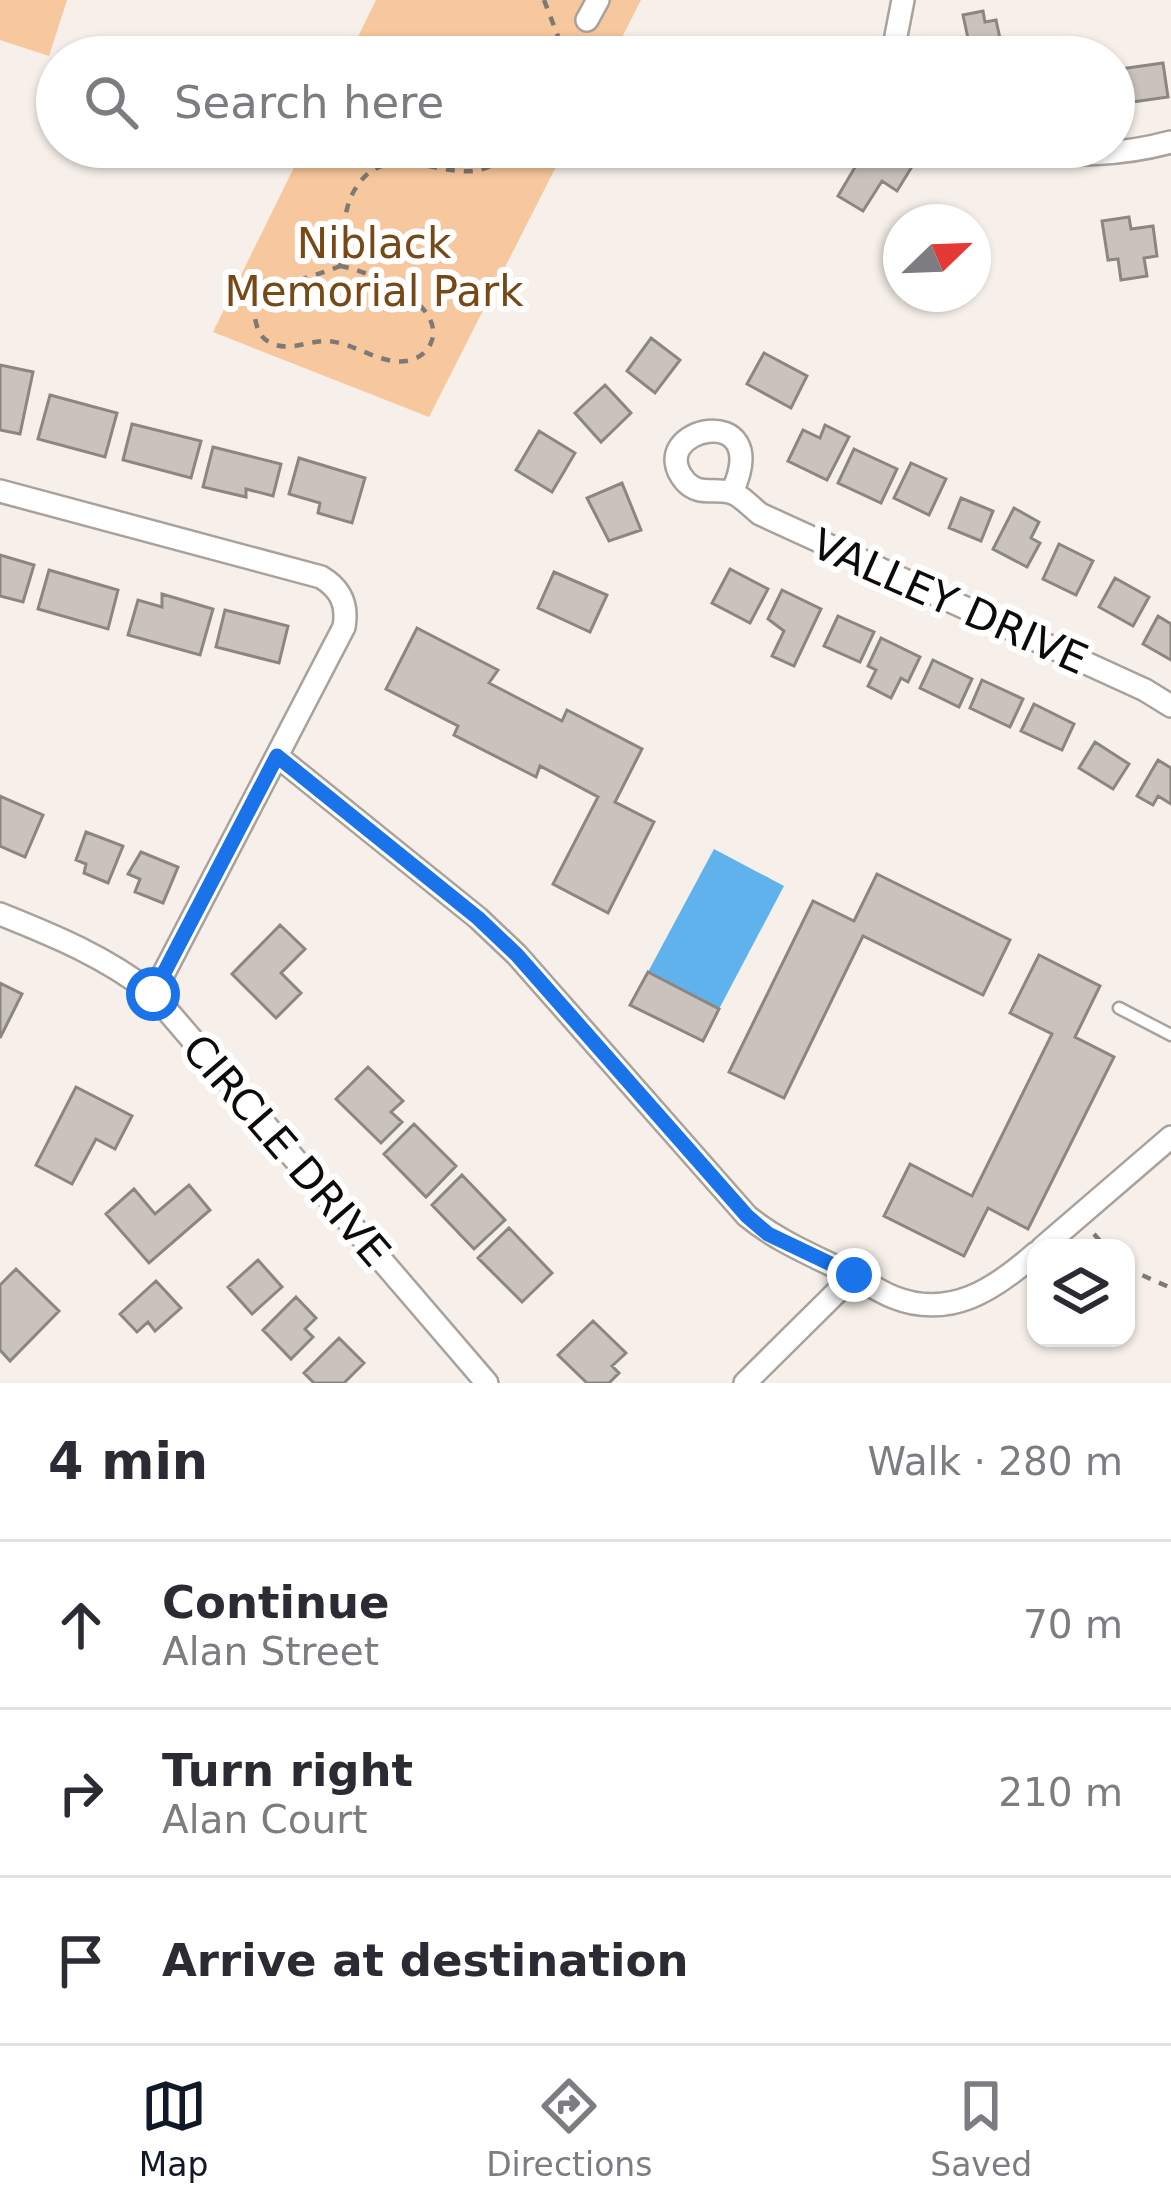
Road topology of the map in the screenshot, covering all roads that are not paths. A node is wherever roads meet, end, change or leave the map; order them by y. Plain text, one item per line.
1 (902, 0) edge
2 (896, 36) edge
3 (1171, 142) edge
4 (1135, 148) edge
5 (0, 490) edge
6 (732, 492) dead end
7 (1171, 706) edge
8 (277, 756) junction
9 (0, 914) edge
10 (153, 994) junction
11 (1119, 1008) dead end
12 (1171, 1035) edge
13 (1171, 1137) edge
14 (1053, 1239) edge
15 (1027, 1261) edge
16 (854, 1275) junction
17 (487, 1383) edge
18 (746, 1383) edge

1 - 2 street
3 - 4 street
5 - 8 street
6 - 7 street, VALLEY DRIVE
8 - 10 street
8 - 16 street
9 - 10 street, CIRCLE DRIVE
10 - 17 street, CIRCLE DRIVE
11 - 12 lane
13 - 14 street
15 - 16 street
16 - 18 street

